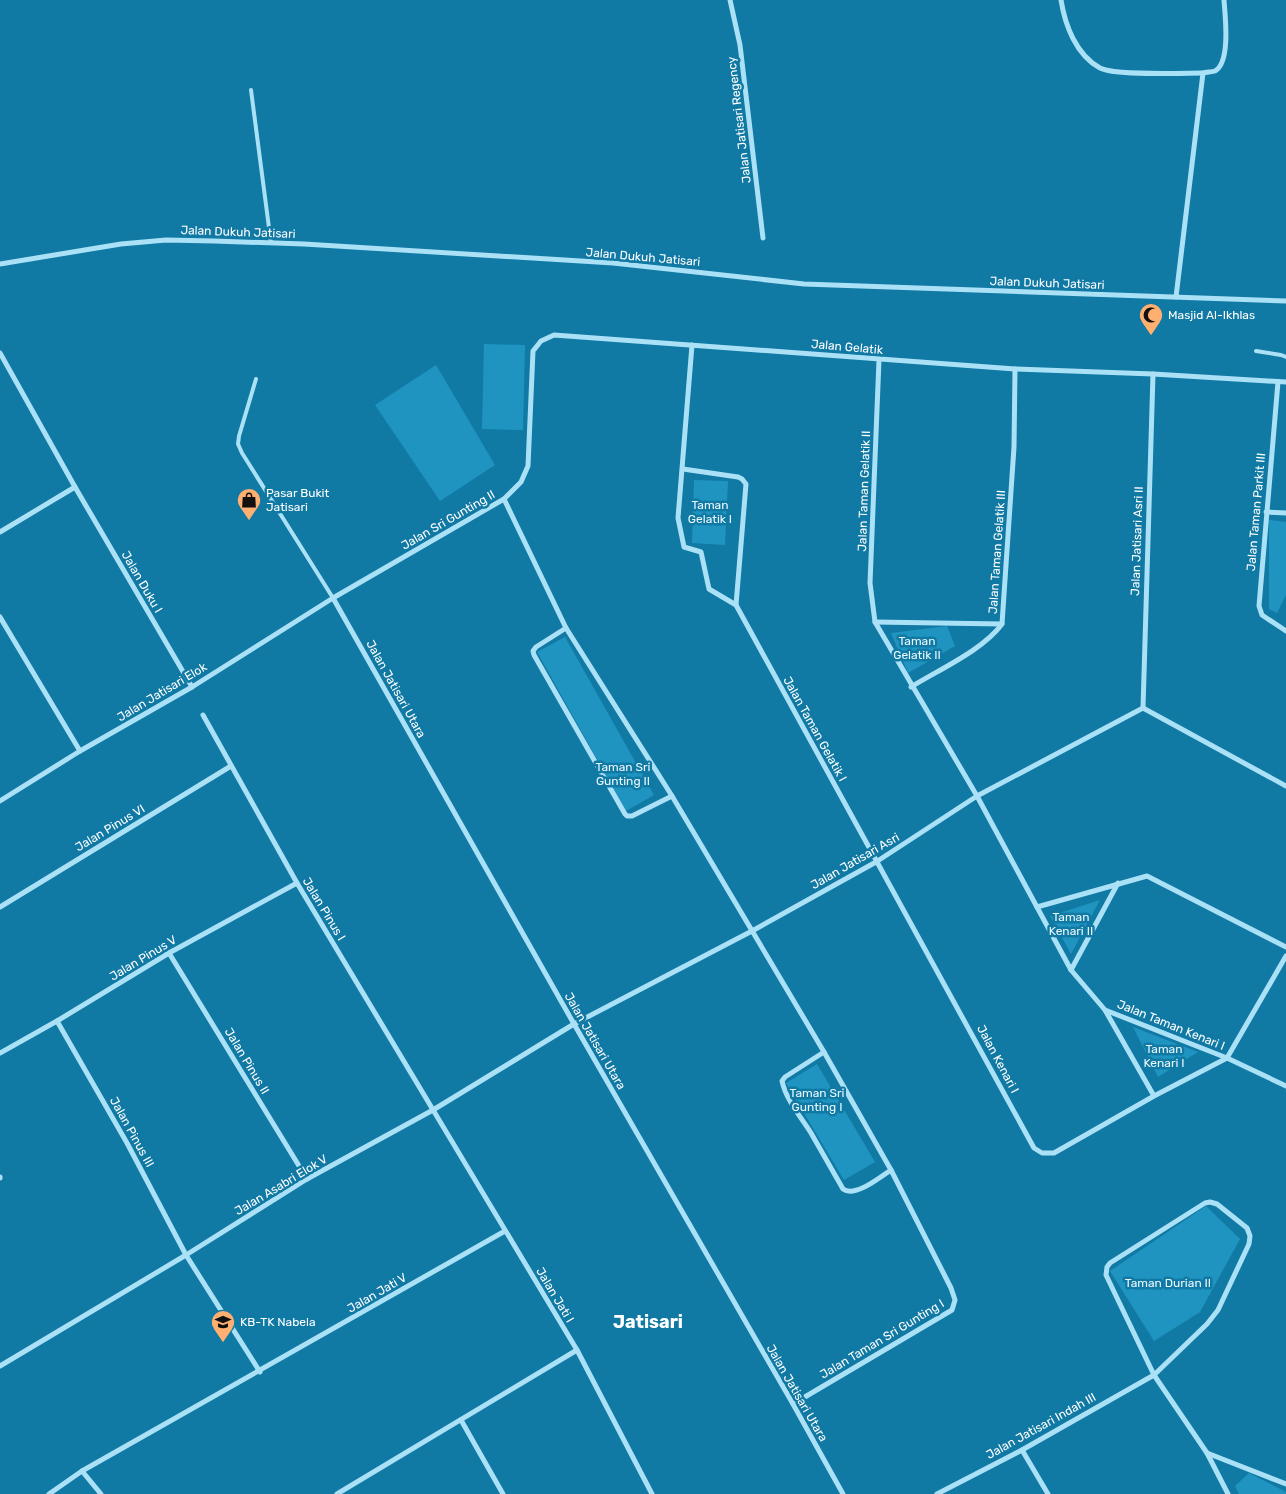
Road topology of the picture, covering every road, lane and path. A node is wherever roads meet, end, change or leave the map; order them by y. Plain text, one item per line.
1 (730, 0) edge
2 (1061, 0) edge
3 (1224, 0) edge
4 (1203, 72) junction
5 (251, 90) dead end
6 (763, 238) dead end
7 (271, 243) junction
8 (0, 264) edge
9 (1176, 297) junction
10 (1286, 301) edge
11 (541, 341) joint
12 (692, 345) junction
13 (1256, 352) dead end
14 (0, 353) edge
15 (1286, 357) edge
16 (878, 360) junction
17 (1014, 369) junction
18 (1153, 374) junction
19 (256, 379) dead end
20 (1278, 382) junction
21 (1286, 382) edge
22 (683, 469) junction
23 (75, 487) junction
24 (504, 499) junction
25 (1266, 512) junction
26 (1286, 513) edge
27 (0, 532) edge
28 (333, 598) junction
29 (736, 605) junction
30 (0, 617) edge
31 (876, 622) junction
32 (1002, 624) junction
33 (566, 628) junction
34 (1285, 628) edge
35 (192, 687) junction
36 (911, 687) junction
37 (1142, 708) junction
38 (203, 716) dead end
39 (80, 751) junction
40 (231, 766) junction
41 (1286, 786) edge
42 (672, 796) junction
43 (977, 796) junction
44 (0, 801) edge
45 (876, 862) junction
46 (297, 882) junction
47 (1118, 883) junction
48 (0, 907) edge
49 (1037, 907) junction
50 (752, 931) junction
51 (1286, 947) edge
52 (170, 953) junction
53 (1286, 956) edge
54 (1071, 970) junction
55 (1105, 1010) junction
56 (57, 1021) junction
57 (574, 1024) junction
58 (824, 1052) junction
59 (0, 1053) edge
60 (1228, 1058) junction
61 (1286, 1086) edge
62 (1154, 1096) junction
63 (434, 1110) junction
64 (891, 1170) junction
65 (307, 1179) junction
66 (505, 1231) junction
67 (186, 1255) junction
68 (577, 1350) junction
69 (0, 1366) edge
70 (260, 1372) junction
71 (1154, 1375) junction
72 (793, 1404) junction
73 (461, 1420) junction
74 (1022, 1450) junction
75 (1207, 1453) junction
76 (82, 1471) junction
77 (1286, 1484) edge
78 (49, 1494) edge
79 (101, 1494) edge
80 (337, 1494) edge
81 (503, 1494) edge
82 (652, 1494) edge
83 (842, 1494) edge
84 (937, 1494) edge
85 (1048, 1494) edge
86 (1228, 1494) edge

1 - 6 street, Jalan Jatisari Regency
2 - 4 street
3 - 4 street
4 - 9 street
5 - 7 lane
7 - 8 street, Jalan Dukuh Jatisari
7 - 9 street, Jalan Dukuh Jatisari
9 - 10 street, Jalan Dukuh Jatisari
11 - 12 street, Jalan Gelatik
11 - 24 street, Jalan Sri Gunting II
12 - 16 street, Jalan Gelatik
12 - 22 street
13 - 15 lane
14 - 23 street, Jalan Duku I
16 - 17 street, Jalan Gelatik
16 - 31 street, Jalan Taman Gelatik II
17 - 18 street, Jalan Gelatik
17 - 32 street, Jalan Taman Gelatik III
18 - 20 street, Jalan Gelatik
18 - 37 street, Jalan Jatisari Asri II
19 - 28 lane
20 - 21 street, Jalan Gelatik
20 - 25 street, Jalan Taman Parkit III
22 - 29 street
22 - 29 street
23 - 27 street
23 - 35 street, Jalan Duku I
24 - 28 street, Jalan Sri Gunting II
24 - 33 street, Jalan Taman Sri Gunting I
25 - 26 street
25 - 34 street, Jalan Taman Parkit III
28 - 35 street, Jalan Jatisari Elok
28 - 57 street, Jalan Jatisari Utara
29 - 45 street, Jalan Taman Gelatik I
30 - 39 street
31 - 32 street
31 - 36 street, Jalan Taman Gelatik II
32 - 36 street, Jalan Taman Gelatik III
33 - 42 street, Jalan Taman Sri Gunting I
33 - 42 street
35 - 39 street, Jalan Jatisari Elok
36 - 43 street, Jalan Taman Gelatik II
37 - 41 street
37 - 43 street, Jalan Jatisari Asri
38 - 40 street, Jalan Pinus I
39 - 44 street, Jalan Jatisari Elok
40 - 46 street, Jalan Pinus I
40 - 48 street, Jalan Pinus VI
42 - 50 street, Jalan Taman Sri Gunting I
43 - 45 street, Jalan Jatisari Asri
43 - 49 street, Jalan Taman Kenari I
45 - 50 street, Jalan Jatisari Asri
45 - 62 street, Jalan Kenari I
46 - 52 street, Jalan Pinus V
46 - 63 street, Jalan Pinus I
47 - 49 street
47 - 51 street
47 - 54 street
49 - 54 street, Jalan Taman Kenari I
50 - 57 street, Jalan Jatisari Asri
50 - 58 street, Jalan Taman Sri Gunting I
52 - 56 street, Jalan Pinus V
52 - 65 street, Jalan Pinus II
53 - 60 street
54 - 55 street, Jalan Taman Kenari I
55 - 60 street, Jalan Taman Kenari I
55 - 62 street, Jalan Taman Kenari I
56 - 59 street, Jalan Pinus V
56 - 67 street, Jalan Pinus III
57 - 63 street, Jalan Asabri Elok V
57 - 72 street, Jalan Jatisari Utara
58 - 64 street, Jalan Taman Sri Gunting I
58 - 64 street
60 - 61 street
60 - 62 street, Jalan Taman Kenari I
63 - 65 street, Jalan Asabri Elok V
63 - 66 street, Jalan Jati I
64 - 72 street, Jalan Taman Sri Gunting I
65 - 67 street, Jalan Asabri Elok V
66 - 68 street, Jalan Jati I
66 - 70 street, Jalan Jati V
67 - 69 street, Jalan Asabri Elok V
67 - 70 street
68 - 73 street
68 - 82 street, Jalan Jati I
70 - 76 street, Jalan Jati V
71 - 71 street, Jalan Jatisari Indah III
71 - 74 street, Jalan Jatisari Indah III
71 - 75 street
72 - 83 street, Jalan Jatisari Utara
73 - 80 street
73 - 81 street
74 - 84 street, Jalan Jatisari Indah III
74 - 85 street
75 - 77 street
75 - 86 street
76 - 78 street, Jalan Jati V
76 - 79 street

